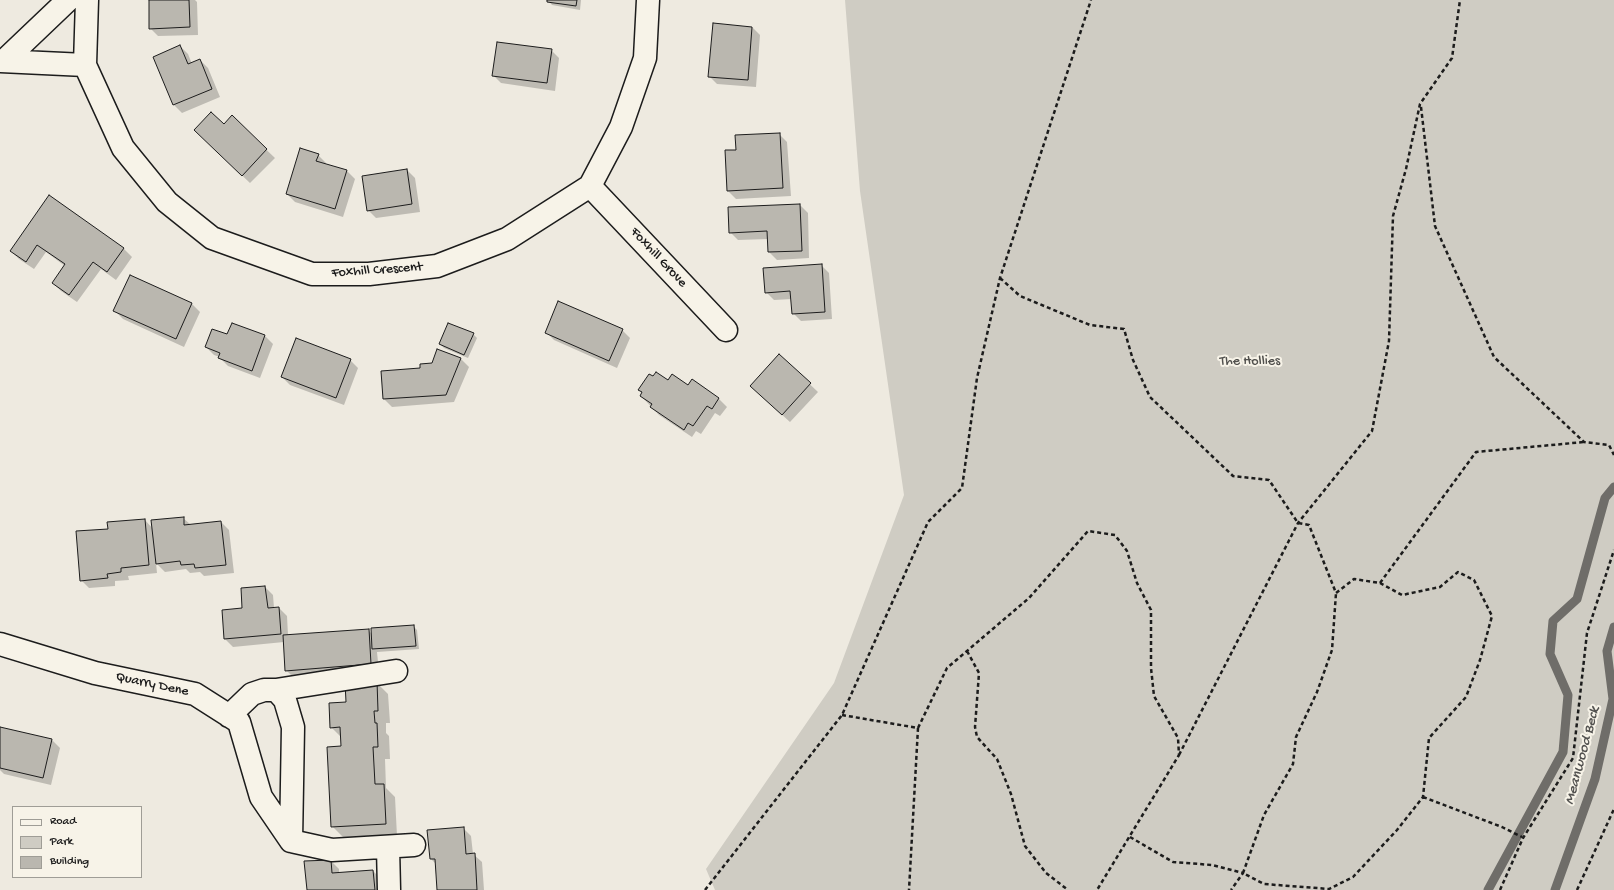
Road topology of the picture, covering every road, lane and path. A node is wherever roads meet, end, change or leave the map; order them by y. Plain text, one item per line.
1 (68, 0) edge
2 (88, 0) edge
3 (648, 0) edge
4 (1091, 0) edge
5 (1460, 0) edge
6 (2, 61) edge
7 (85, 65) junction
8 (1420, 104) junction
9 (590, 186) junction
10 (1000, 278) junction
11 (726, 330) dead end
12 (1584, 442) junction
13 (1614, 455) edge
14 (1298, 523) junction
15 (1614, 550) edge
16 (1380, 583) junction
17 (1336, 593) junction
18 (0, 644) edge
19 (967, 650) junction
20 (396, 671) dead end
21 (276, 690) junction
22 (842, 715) junction
23 (230, 716) junction
24 (918, 728) junction
25 (1180, 755) junction
26 (1423, 797) junction
27 (1614, 808) edge
28 (1130, 837) junction
29 (1522, 838) junction
30 (291, 841) junction
31 (414, 845) dead end
32 (388, 847) junction
33 (1242, 873) junction
34 (389, 890) edge
35 (705, 890) edge
36 (909, 890) edge
37 (1068, 890) edge
38 (1097, 890) edge
39 (1231, 890) edge
40 (1500, 890) edge
41 (1577, 890) edge

1 - 6 street
2 - 7 street, Foxhill Crescent
3 - 9 street, Foxhill Crescent
4 - 10 path
5 - 8 path
6 - 7 street
7 - 9 street, Foxhill Crescent
8 - 12 path
8 - 14 path
9 - 11 street, Foxhill Grove
10 - 14 path
10 - 22 path
12 - 13 path
12 - 16 path
14 - 17 path
14 - 25 path
15 - 29 path
16 - 17 path
16 - 26 path
17 - 33 path
18 - 23 street, Quarry Dene
19 - 24 path
19 - 25 path
19 - 37 path
20 - 21 street
21 - 23 street
21 - 30 street
22 - 24 path
22 - 35 path
23 - 30 street, Quarry Dene
24 - 36 path
25 - 28 path
26 - 29 path
26 - 33 path
27 - 41 path
28 - 33 path
28 - 38 path
29 - 40 path
30 - 32 street
31 - 32 street
32 - 34 street
33 - 39 path

